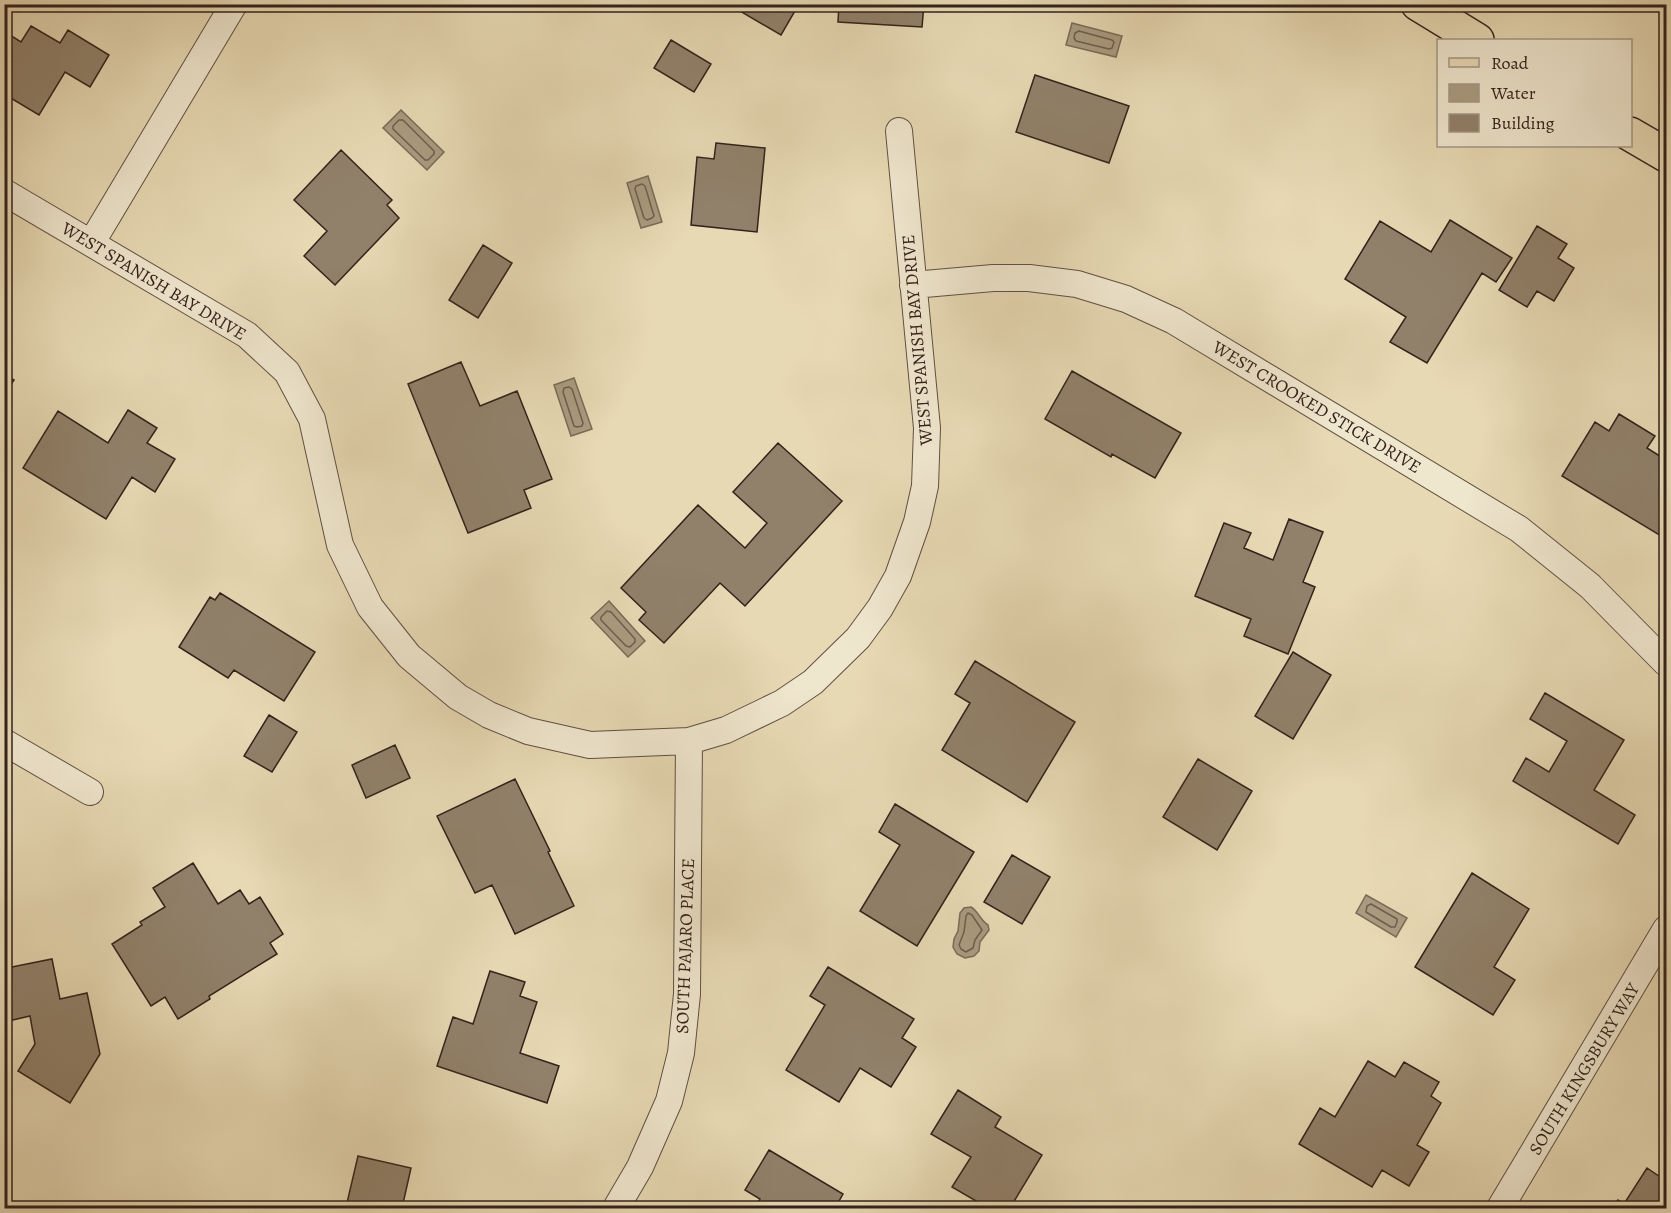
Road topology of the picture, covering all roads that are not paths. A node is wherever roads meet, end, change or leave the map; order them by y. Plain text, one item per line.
1 (234, 4) edge
2 (1418, 4) edge
3 (1475, 39) edge
4 (899, 131) dead end
5 (1632, 135) edge
6 (1666, 155) edge
7 (4, 192) edge
8 (92, 242) junction
9 (913, 285) junction
10 (1666, 663) edge
11 (689, 741) junction
12 (4, 742) edge
13 (90, 792) dead end
14 (1666, 929) edge
15 (616, 1209) edge
16 (1500, 1209) edge

1 - 8 street
2 - 3 main road
4 - 9 street, WEST SPANISH BAY DRIVE
5 - 6 main road
7 - 8 street, WEST SPANISH BAY DRIVE
8 - 11 street, WEST SPANISH BAY DRIVE
9 - 10 street, WEST CROOKED STICK DRIVE
9 - 11 street, WEST SPANISH BAY DRIVE
11 - 15 street, SOUTH PAJARO PLACE
12 - 13 street
14 - 16 street, SOUTH KINGSBURY WAY

